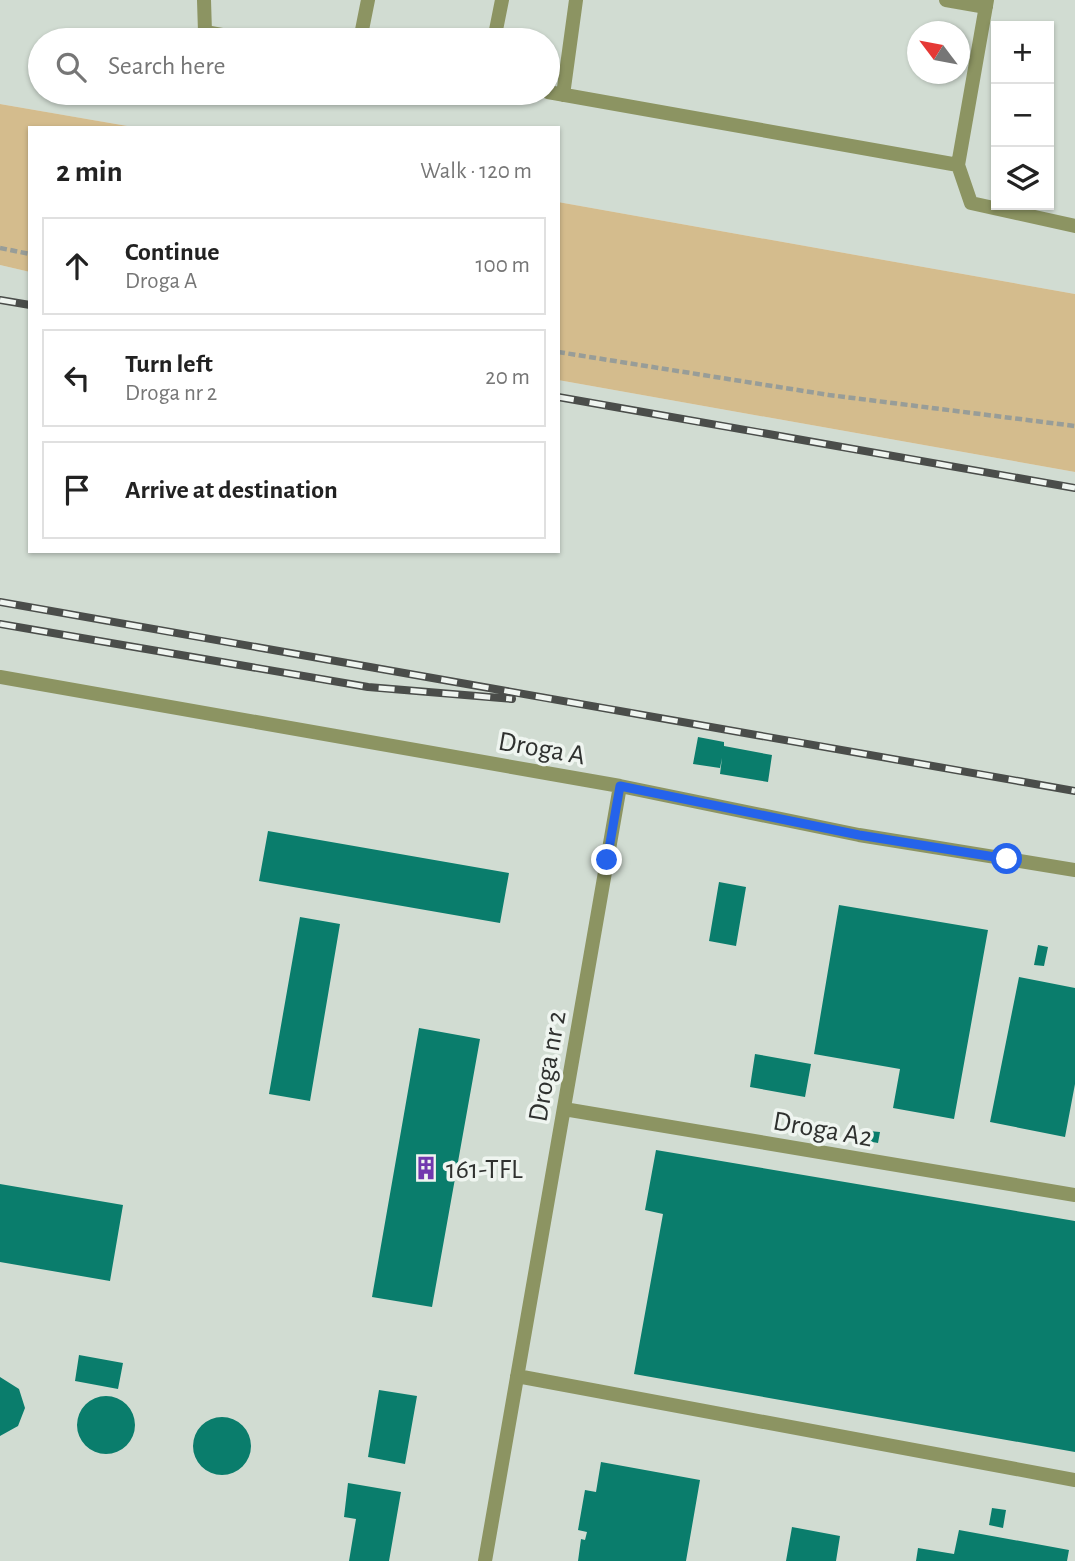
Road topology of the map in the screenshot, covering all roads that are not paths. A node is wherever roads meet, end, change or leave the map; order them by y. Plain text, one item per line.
1 (204, 0) edge
2 (368, 0) edge
3 (502, 0) edge
4 (576, 0) edge
5 (946, 0) edge
6 (987, 4) edge
7 (205, 28) edge
8 (362, 28) edge
9 (496, 28) edge
10 (560, 95) edge
11 (563, 95) junction
12 (958, 165) junction
13 (1075, 226) edge
14 (0, 677) edge
15 (620, 786) junction
16 (1075, 870) edge
17 (564, 1109) junction
18 (1075, 1195) edge
19 (517, 1377) junction
20 (1075, 1480) edge
21 (485, 1561) edge

1 - 7 lane
2 - 8 lane
3 - 9 lane
4 - 11 lane
5 - 6 lane
6 - 12 lane
10 - 11 lane
11 - 12 lane
12 - 13 lane
14 - 15 lane, Droga A
15 - 16 lane, Droga A
15 - 17 lane, Droga nr 2
17 - 18 lane, Droga A2
17 - 19 lane, Droga nr 2
19 - 20 lane
19 - 21 lane, Droga nr 2

